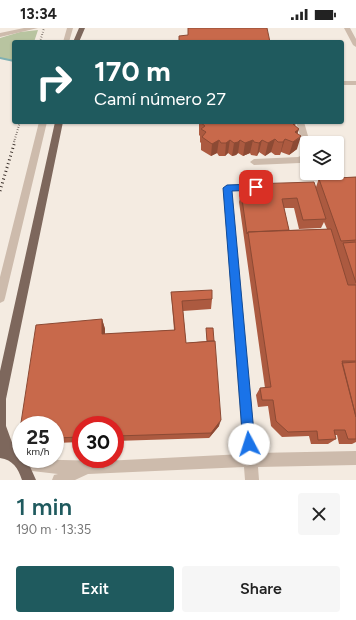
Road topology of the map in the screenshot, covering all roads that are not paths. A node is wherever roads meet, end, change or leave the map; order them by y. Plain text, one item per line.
1 (35, 28) edge
2 (70, 28) edge
3 (82, 28) edge
4 (347, 28) edge
5 (0, 35) edge
6 (67, 40) edge
7 (77, 40) edge
8 (356, 45) edge
9 (344, 83) edge
10 (356, 83) edge
11 (43, 124) edge
12 (59, 124) edge
13 (301, 124) edge
14 (304, 136) edge
15 (300, 160) edge
16 (254, 162) dead end
17 (265, 187) edge
18 (0, 298) edge
19 (4, 451) edge
20 (356, 458) edge
21 (250, 460) junction
22 (124, 466) edge
23 (25, 468) edge
24 (87, 468) edge
25 (29, 480) edge
26 (59, 480) edge
27 (252, 480) edge

1 - 5 street
2 - 6 street
3 - 7 main road
4 - 8 street
9 - 10 street
11 - 18 street
12 - 19 main road
13 - 14 street
15 - 16 street
17 - 21 street
20 - 21 street
21 - 22 street
21 - 27 street
23 - 25 main road
24 - 26 street

